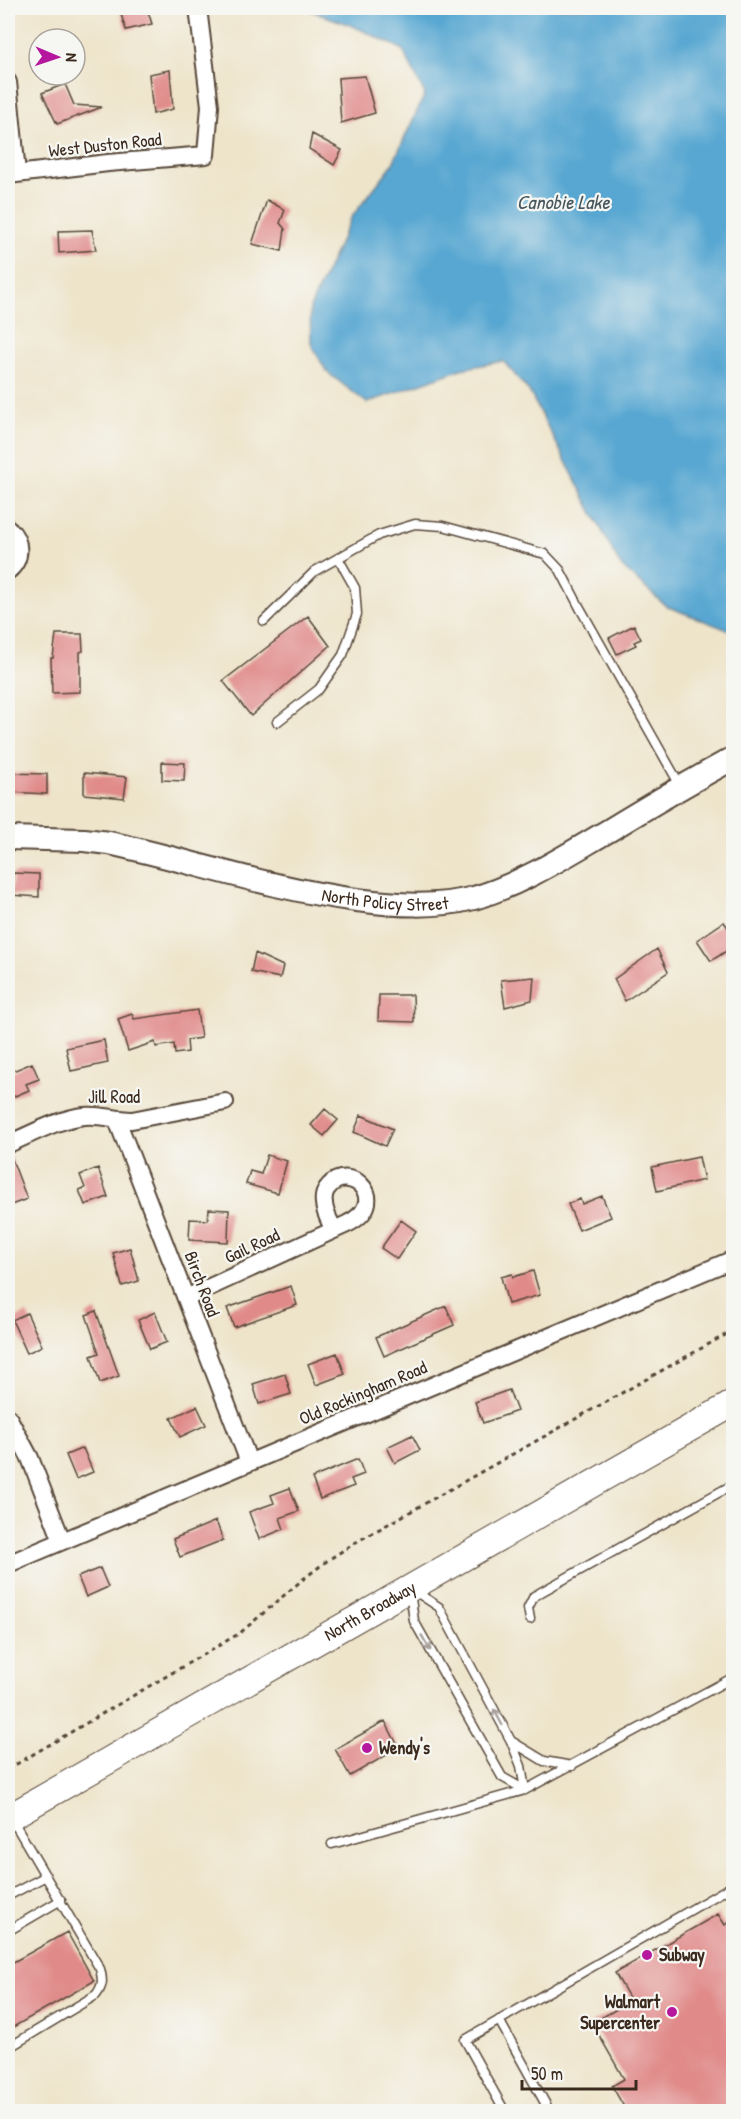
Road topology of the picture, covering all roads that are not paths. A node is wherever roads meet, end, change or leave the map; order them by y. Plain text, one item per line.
1 (198, 8) edge
2 (8, 82) edge
3 (13, 174) edge
4 (8, 528) edge
5 (338, 558) junction
6 (8, 571) edge
7 (264, 621) dead end
8 (277, 722) dead end
9 (734, 758) edge
10 (681, 787) junction
11 (8, 838) edge
12 (225, 1102) dead end
13 (117, 1120) junction
14 (8, 1144) edge
15 (334, 1230) dead end
16 (734, 1259) edge
17 (186, 1298) junction
18 (734, 1403) edge
19 (8, 1417) edge
20 (249, 1462) junction
21 (734, 1484) edge
22 (62, 1541) junction
23 (8, 1564) edge
24 (410, 1588) junction
25 (530, 1619) dead end
26 (734, 1677) edge
27 (511, 1741) junction
28 (572, 1766) junction
29 (525, 1790) junction
30 (9, 1817) edge
31 (332, 1844) dead end
32 (46, 1876) junction
33 (734, 1885) edge
34 (8, 1896) edge
35 (61, 1900) junction
36 (8, 1931) edge
37 (499, 2020) junction
38 (8, 2048) edge
39 (505, 2112) edge
40 (550, 2112) edge

1 - 3 street, West Duston Road
2 - 3 street
4 - 6 street
5 - 7 lane
5 - 8 lane
5 - 10 lane
9 - 10 street, North Policy Street
10 - 11 street, North Policy Street
12 - 13 street, Jill Road
13 - 14 street, Jill Road
13 - 17 street, Birch Road
15 - 17 street, Gail Road
16 - 20 street, Old Rockingham Road
17 - 20 street, Birch Road
18 - 24 main road, North Broadway
19 - 22 street
20 - 22 street, Old Rockingham Road
21 - 25 lane
22 - 23 street, Old Rockingham Road
27 -> 24 lane
24 -> 29 lane
24 - 30 main road, North Broadway
26 - 28 lane
27 - 28 lane
27 - 29 lane
28 - 29 lane
29 - 31 lane
30 - 32 lane
32 - 34 lane
32 - 35 lane
33 - 37 lane
35 - 36 lane
35 - 38 lane
37 - 39 lane
37 - 40 lane

